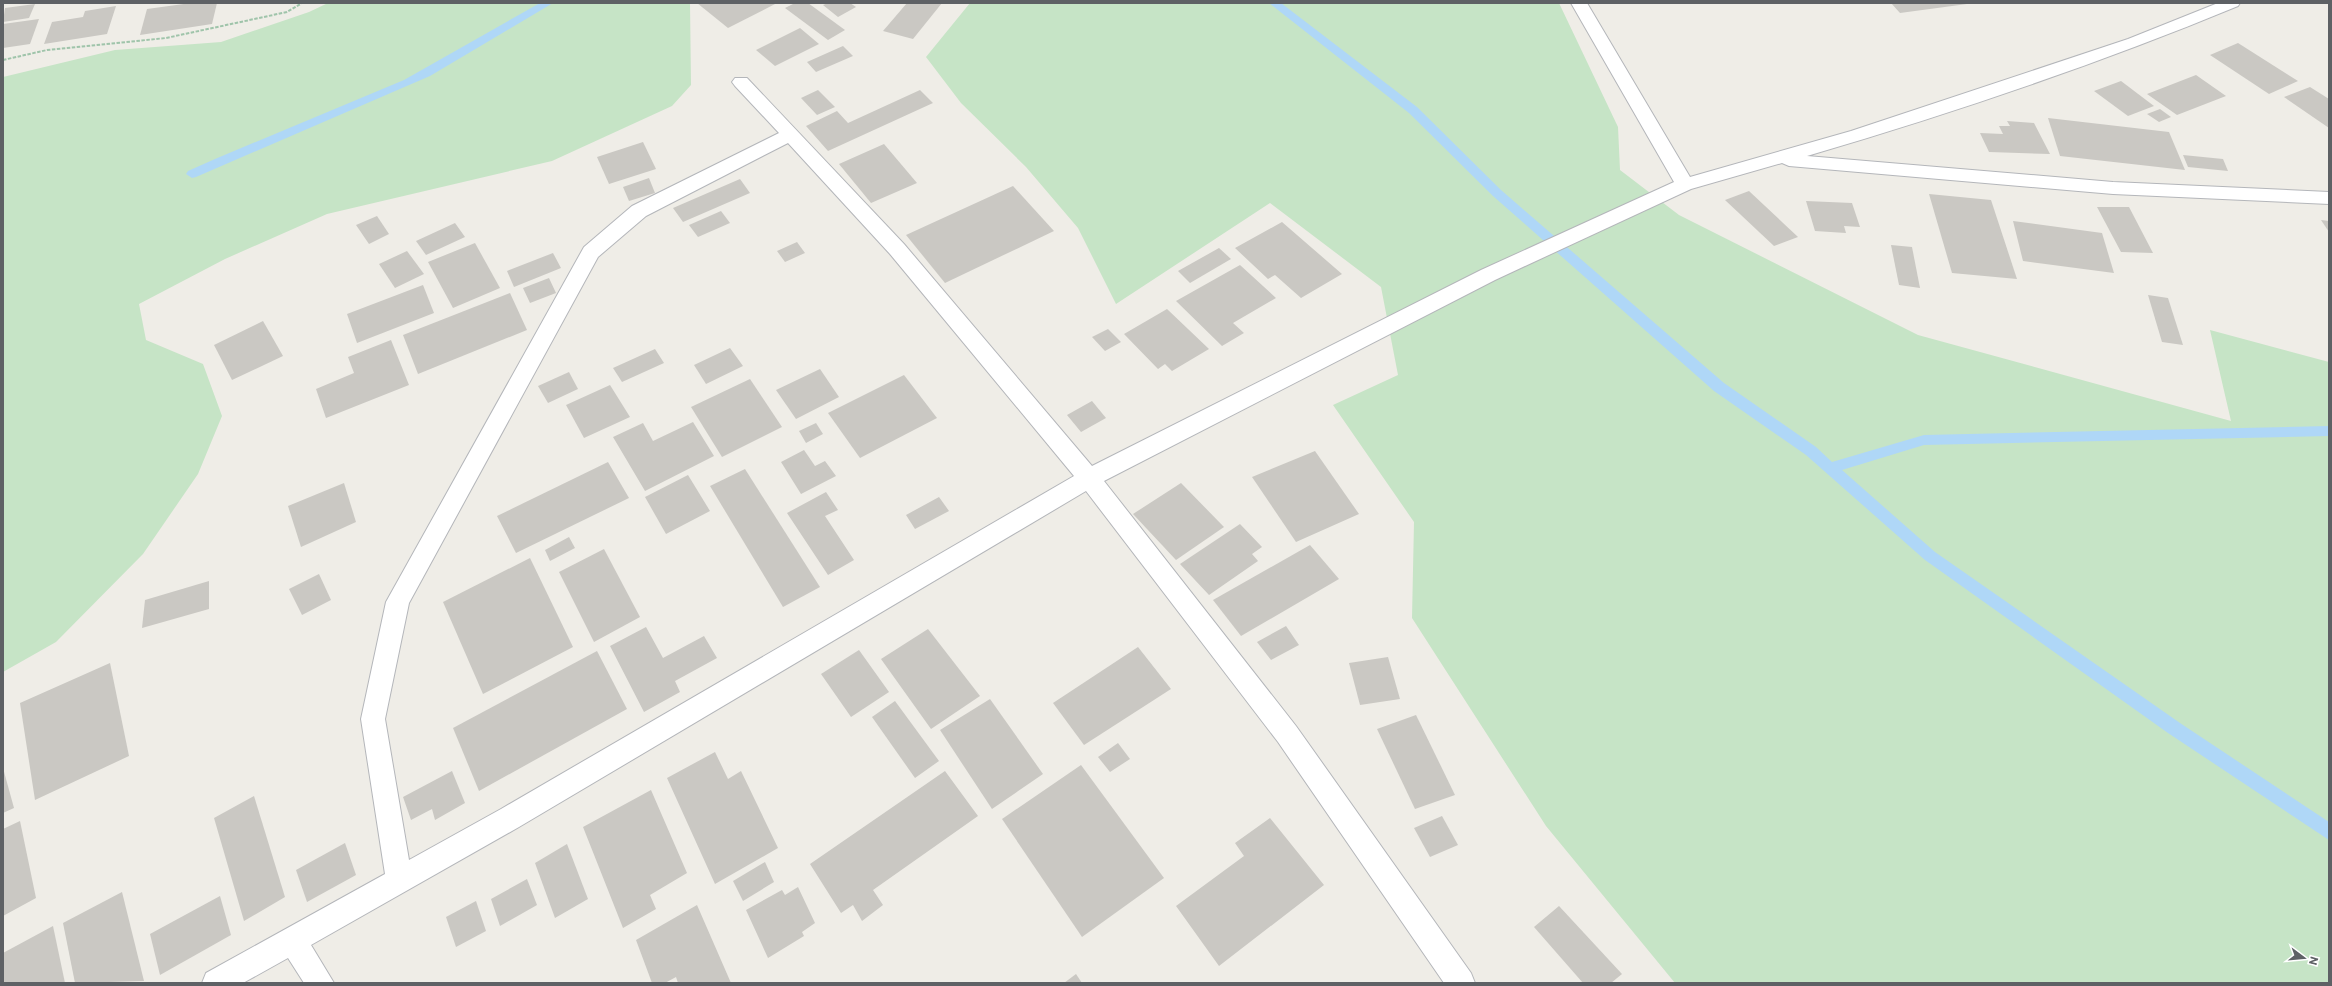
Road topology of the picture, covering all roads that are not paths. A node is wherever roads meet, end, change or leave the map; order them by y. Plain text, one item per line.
1 (1579, 3) edge
2 (2232, 3) edge
3 (741, 82) dead end
4 (790, 135) junction
5 (1776, 159) junction
6 (1685, 185) junction
7 (2329, 198) edge
8 (1089, 478) junction
9 (399, 880) junction
10 (292, 940) junction
11 (216, 983) edge
12 (320, 983) edge
13 (1461, 983) edge

1 - 6 street
2 - 5 street
3 - 4 street
4 - 8 street
4 - 9 street
5 - 6 street
5 - 7 street
6 - 8 street
8 - 9 street
8 - 13 street
9 - 10 street
10 - 11 street
10 - 12 street

